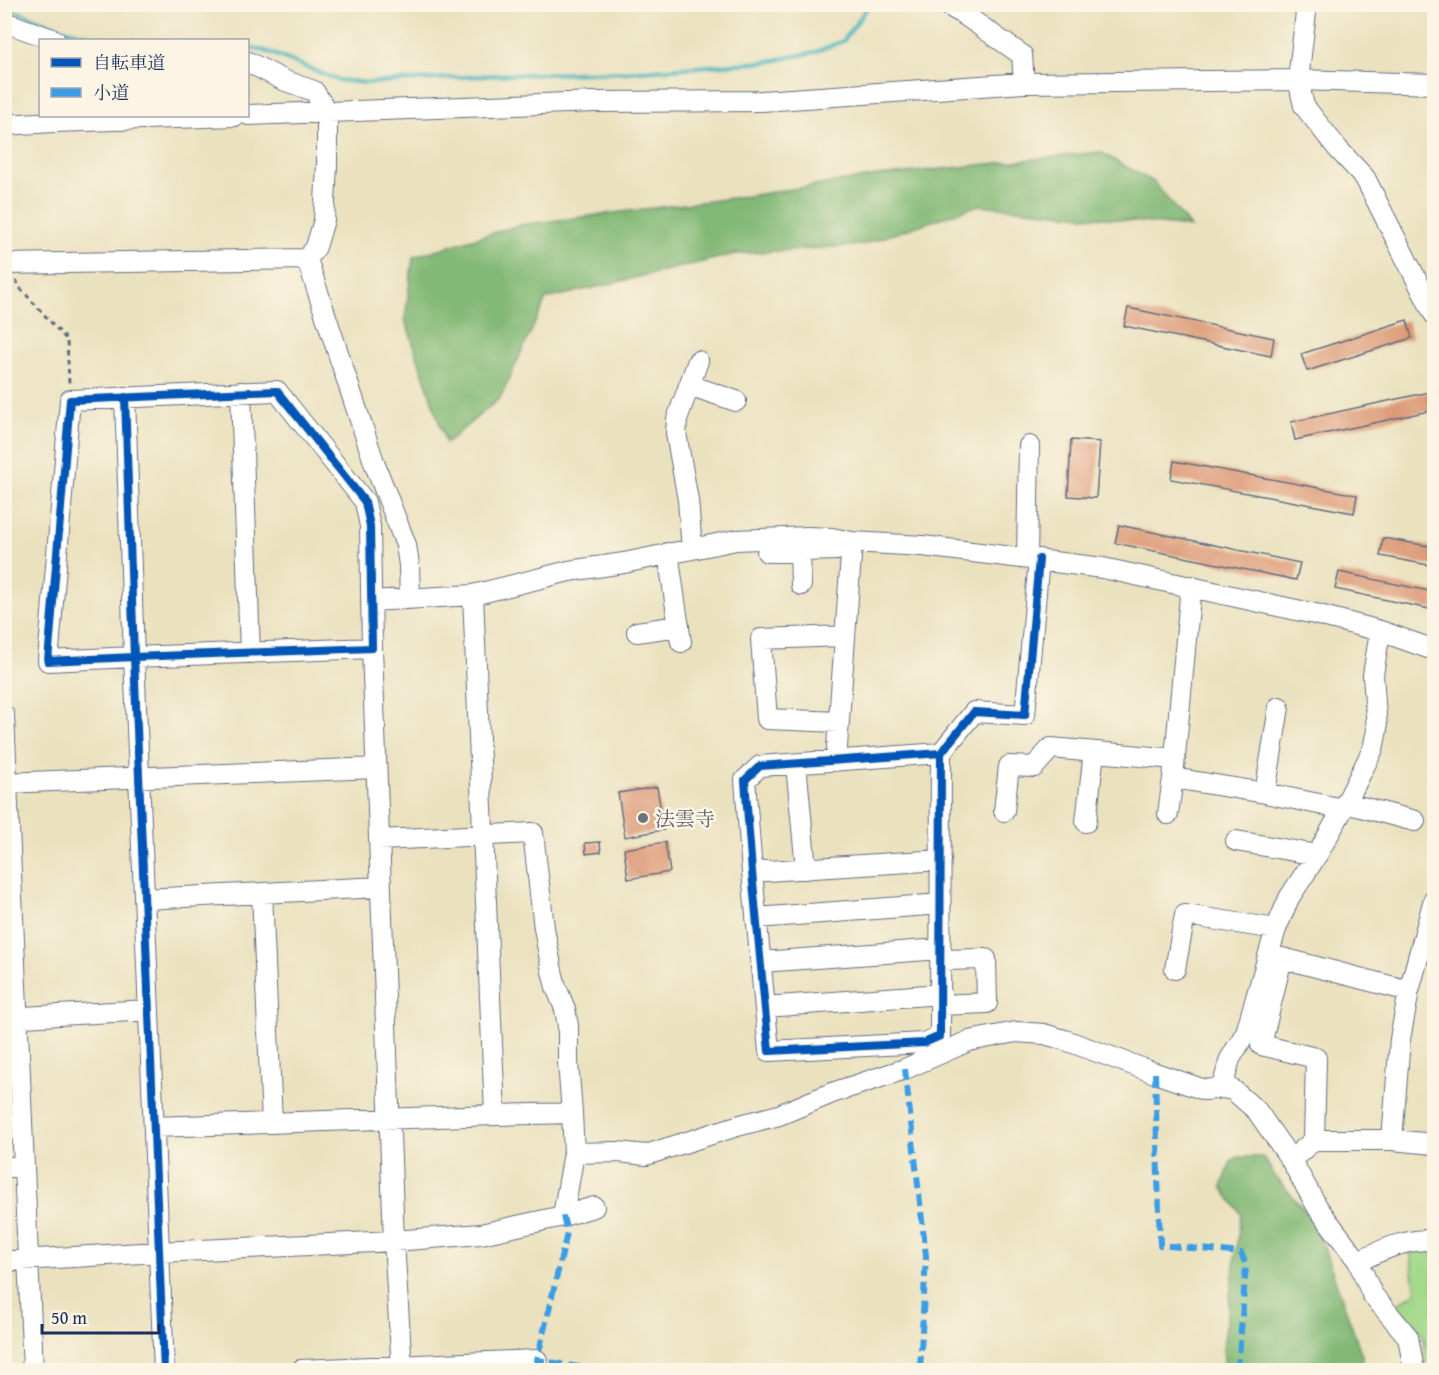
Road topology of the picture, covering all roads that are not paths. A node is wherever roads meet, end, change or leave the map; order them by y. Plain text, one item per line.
1 (946, 4) edge
2 (1307, 4) edge
3 (4, 22) edge
4 (52, 39) edge
5 (249, 63) edge
6 (1298, 80) junction
7 (1024, 82) junction
8 (1434, 84) edge
9 (327, 112) junction
10 (249, 115) edge
11 (209, 117) edge
12 (4, 125) edge
13 (307, 259) junction
14 (4, 264) edge
15 (1434, 314) edge
16 (698, 361) dead end
17 (689, 385) junction
18 (241, 392) junction
19 (125, 397) junction
20 (736, 401) dead end
21 (1029, 446) dead end
22 (852, 546) junction
23 (692, 549) junction
24 (800, 551) junction
25 (767, 552) dead end
26 (668, 553) junction
27 (1033, 559) junction
28 (801, 585) dead end
29 (1191, 586) junction
30 (473, 595) junction
31 (410, 599) junction
32 (371, 601) junction
33 (1380, 631) junction
34 (637, 632) dead end
35 (845, 636) junction
36 (372, 648) junction
37 (1434, 650) edge
38 (250, 653) junction
39 (134, 657) junction
40 (1279, 706) dead end
41 (4, 715) edge
42 (839, 722) junction
43 (1095, 752) junction
44 (941, 753) junction
45 (836, 761) junction
46 (796, 764) junction
47 (376, 768) junction
48 (1174, 768) junction
49 (139, 777) junction
50 (6, 783) edge
51 (1264, 793) junction
52 (1345, 806) junction
53 (1004, 811) dead end
54 (1168, 814) dead end
55 (1415, 820) dead end
56 (1086, 822) dead end
57 (483, 836) junction
58 (379, 840) junction
59 (1236, 841) dead end
60 (1317, 855) junction
61 (941, 860) junction
62 (806, 869) junction
63 (752, 872) junction
64 (380, 887) junction
65 (262, 893) junction
66 (144, 898) junction
67 (1434, 899) edge
68 (941, 904) junction
69 (756, 918) junction
70 (1276, 929) junction
71 (941, 954) junction
72 (761, 962) junction
73 (1175, 969) dead end
74 (1409, 991) junction
75 (940, 999) junction
76 (765, 1007) junction
77 (149, 1010) junction
78 (11, 1018) edge
79 (1222, 1088) junction
80 (572, 1113) junction
81 (495, 1115) junction
82 (389, 1120) junction
83 (272, 1123) junction
84 (154, 1127) junction
85 (1314, 1140) junction
86 (1392, 1140) junction
87 (1434, 1144) edge
88 (574, 1153) junction
89 (1291, 1160) junction
90 (4, 1167) edge
91 (24, 1167) junction
92 (594, 1207) dead end
93 (563, 1216) junction
94 (1434, 1240) edge
95 (394, 1242) junction
96 (159, 1252) junction
97 (28, 1260) junction
98 (4, 1261) edge
99 (1358, 1261) junction
100 (525, 1364) edge
101 (402, 1368) edge
102 (33, 1371) edge
103 (164, 1371) edge
104 (301, 1371) edge
105 (1414, 1371) edge

1 - 7 street
2 - 6 street
3 - 4 street
5 - 9 street
6 - 7 street
6 - 8 street
6 - 15 street
7 - 9 street
9 - 10 street
9 - 13 street
11 - 12 street
13 - 14 street
13 - 31 street
16 - 17 street
17 - 20 street
17 - 23 street
18 - 19 street
18 - 32 street
18 - 38 street
19 - 39 street
19 - 39 street
21 - 27 street
22 - 23 street
22 - 24 street
22 - 27 street
22 - 35 street
23 - 26 street
24 - 25 street
24 - 28 street
26 - 30 street
26 - 34 street
27 - 29 street
27 - 44 street
29 - 33 street
29 - 48 street
30 - 31 street
30 - 57 street
31 - 32 street
32 - 36 street
33 - 37 street
33 - 52 street
35 - 42 street
35 - 42 street
36 - 38 street
36 - 47 street
38 - 39 street
39 - 49 street
40 - 51 street
41 - 50 street
42 - 45 street
43 - 48 street
43 - 53 street
43 - 56 street
44 - 45 street
44 - 61 street
45 - 46 street
46 - 62 street
46 - 63 street
47 - 49 street
47 - 58 street
48 - 51 street
48 - 54 street
49 - 50 street
49 - 66 street
50 - 78 street
51 - 52 street
52 - 55 street
52 - 60 street
57 - 58 street
57 - 80 street
57 - 81 street
58 - 64 street
59 - 60 street
60 - 70 street
61 - 62 street
61 - 68 street
62 - 63 street
63 - 69 street
64 - 65 street
64 - 82 street
65 - 66 street
65 - 83 street
66 - 77 street
67 - 74 street
68 - 69 street
68 - 71 street
69 - 72 street
70 - 73 street
70 - 79 street
71 - 72 street
71 - 75 street
71 - 75 street
72 - 76 street
74 - 85 street
74 - 86 street
75 - 76 street
75 - 76 street
77 - 78 street
77 - 84 street
78 - 91 street
79 - 88 street
79 - 89 street
80 - 81 street
80 - 88 street
81 - 82 street
82 - 83 street
82 - 95 street
83 - 84 street
84 - 96 street
85 - 86 street
85 - 89 street
86 - 87 street
88 - 93 street
89 - 99 street
90 - 91 street
91 - 97 street
92 - 93 street
93 - 95 street
94 - 99 street
95 - 96 street
95 - 101 street
96 - 97 street
96 - 103 street
97 - 98 street
97 - 102 street
99 - 105 street
100 - 101 street
101 - 104 street

